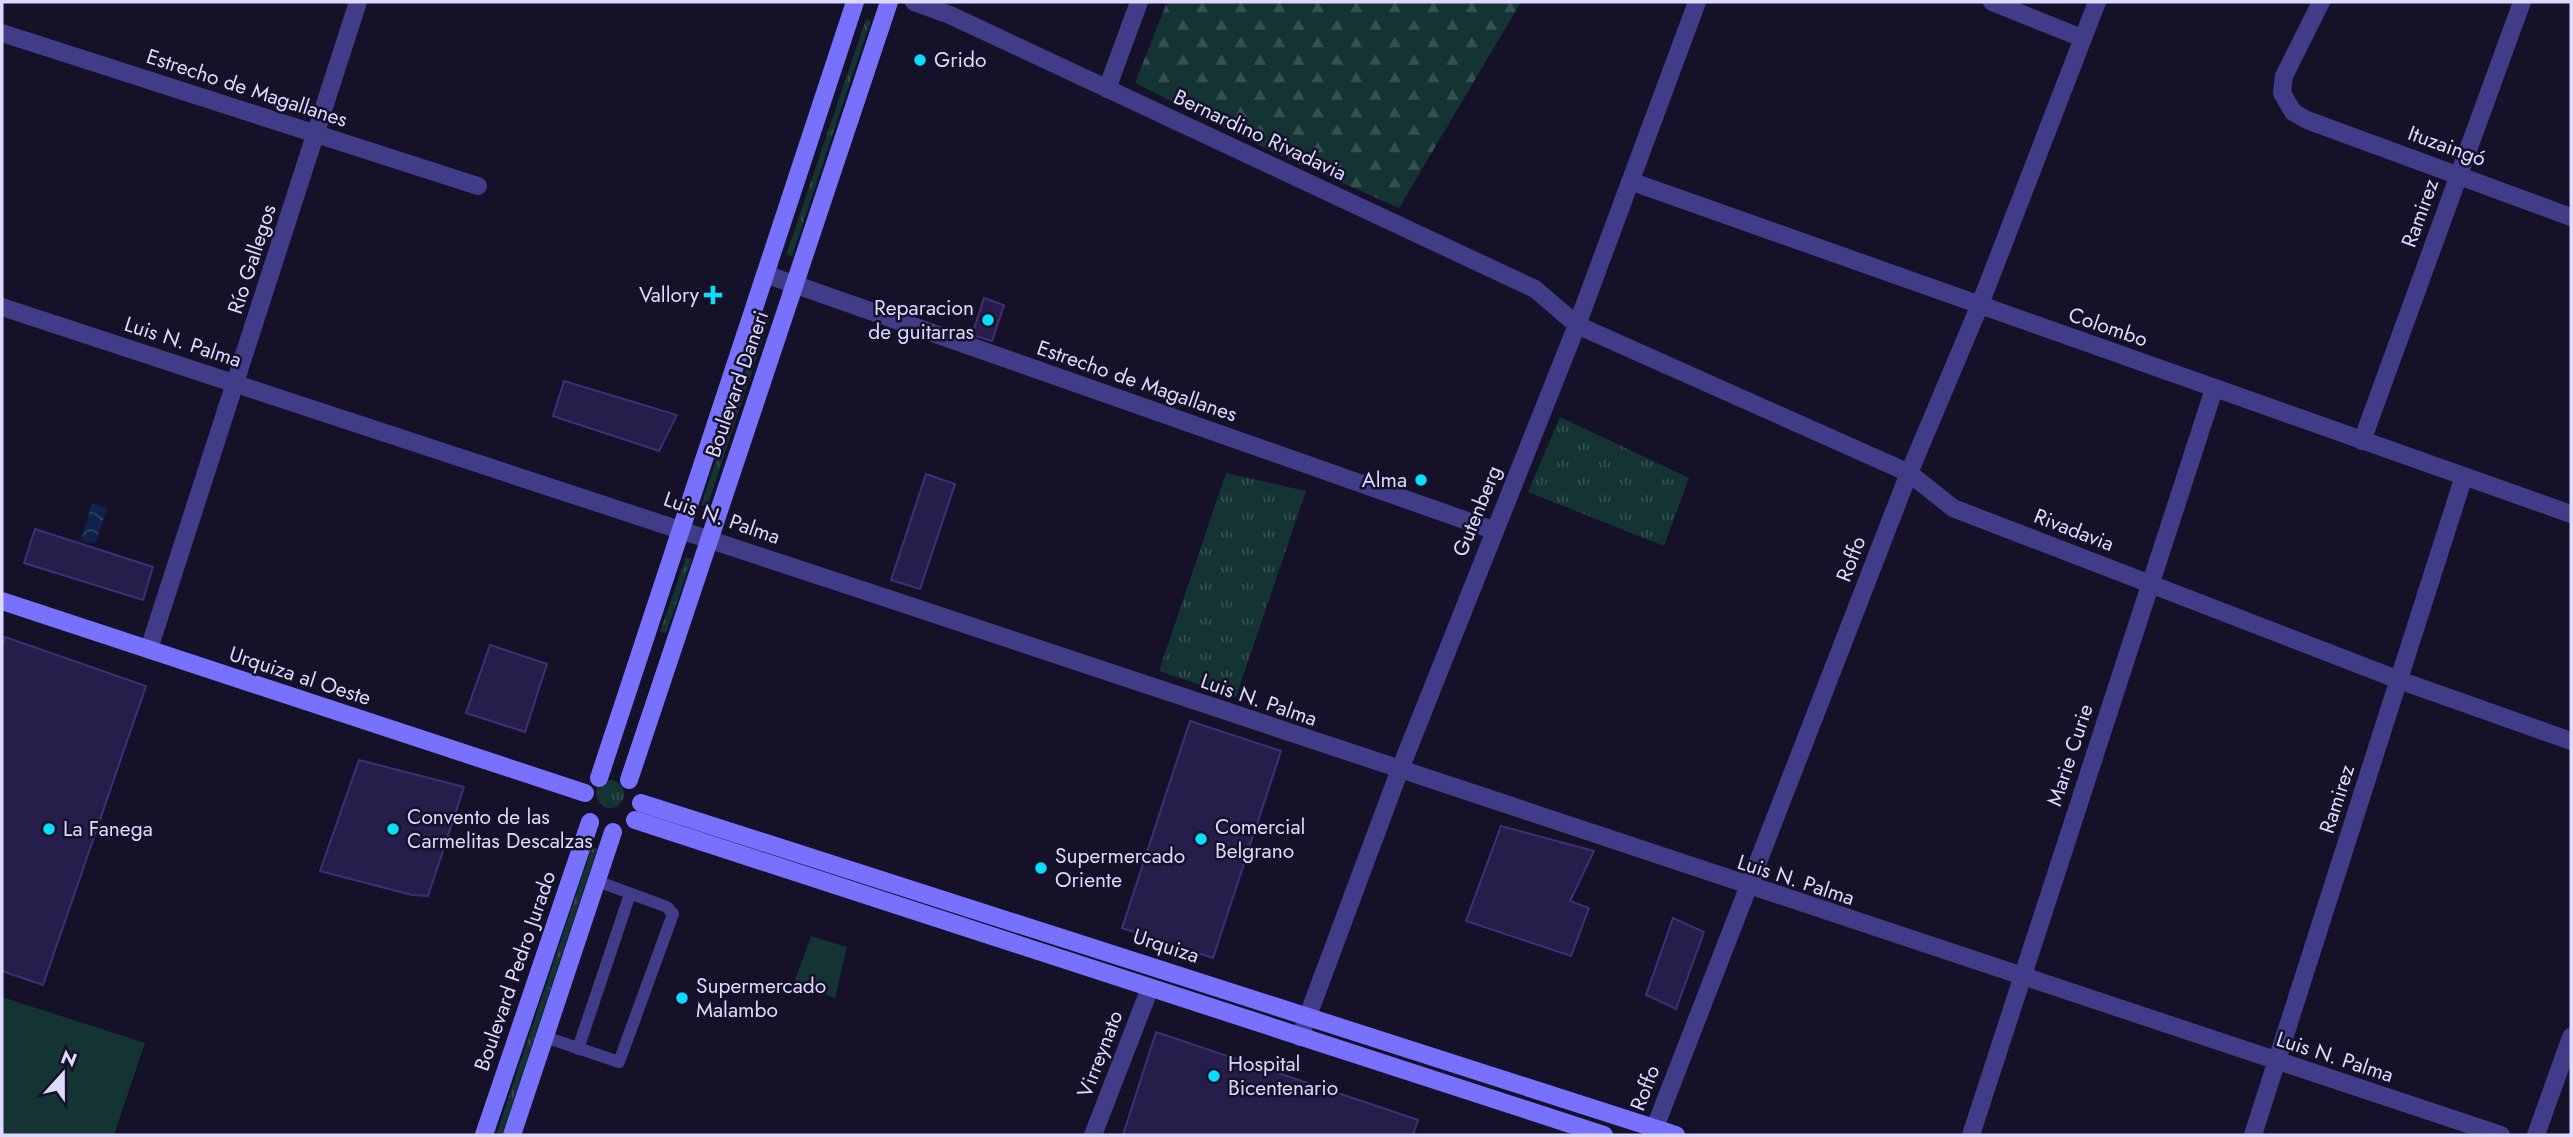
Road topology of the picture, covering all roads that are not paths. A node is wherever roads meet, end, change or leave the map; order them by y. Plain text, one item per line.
1 (358, 2) edge
2 (855, 2) edge
3 (889, 2) edge
4 (914, 2) edge
5 (1139, 2) edge
6 (1697, 2) edge
7 (1992, 2) edge
8 (2096, 2) edge
9 (2321, 2) edge
10 (2522, 2) edge
11 (2, 33) edge
12 (2082, 38) junction
13 (1107, 89) junction
14 (316, 135) junction
15 (2458, 175) junction
16 (1630, 181) junction
17 (478, 186) dead end
18 (2571, 217) edge
19 (765, 274) junction
20 (795, 285) junction
21 (2, 307) edge
22 (1979, 307) junction
23 (1577, 325) junction
24 (235, 383) junction
25 (2214, 389) junction
26 (2362, 441) junction
27 (1909, 473) junction
28 (2464, 476) junction
29 (2571, 514) edge
30 (681, 528) junction
31 (1493, 530) junction
32 (710, 538) junction
33 (2151, 584) junction
34 (2, 601) edge
35 (149, 649) junction
36 (640, 651) junction
37 (669, 661) junction
38 (2399, 680) junction
39 (2571, 741) edge
40 (1399, 772) junction
41 (598, 778) junction
42 (629, 780) junction
43 (585, 793) junction
44 (641, 803) junction
45 (635, 821) junction
46 (590, 822) junction
47 (613, 832) junction
48 (597, 881) junction
49 (1747, 888) junction
50 (630, 894) junction
51 (2020, 979) junction
52 (1150, 988) junction
53 (1308, 1016) junction
54 (545, 1037) junction
55 (1300, 1037) junction
56 (2571, 1037) edge
57 (578, 1049) junction
58 (2277, 1062) junction
59 (1633, 1129) edge
60 (1653, 1132) edge
61 (484, 1135) edge
62 (512, 1135) edge
63 (1093, 1135) edge
64 (1604, 1135) edge
65 (1676, 1135) edge
66 (1971, 1135) edge
67 (2253, 1135) edge
68 (2501, 1135) edge
69 (2536, 1135) edge

1 - 14 street, Río Gallegos
2 - 19 main road, Boulevard Daneri
3 - 20 main road, Boulevard Daneri
4 - 13 street, Bernardino Rivadavia
5 - 13 street
6 - 16 street, Gutenberg
7 - 12 street
8 - 12 street, Roffo
9 - 15 street, Ituzaingó
10 - 15 street, Ramirez
11 - 14 street, Estrecho de Magallanes
12 - 22 street, Roffo
13 - 23 street, Bernardino Rivadavia
14 - 17 street, Estrecho de Magallanes
14 - 24 street, Río Gallegos
15 - 18 street, Ituzaingó
15 - 26 street, Ramirez
16 - 22 street, Colombo
16 - 23 street, Gutenberg
19 - 20 street, Estrecho de Magallanes
19 - 30 main road, Boulevard Daneri
20 - 31 street, Estrecho de Magallanes
20 - 32 main road, Boulevard Daneri
21 - 24 street, Luis N. Palma
22 - 25 street, Colombo
22 - 27 street, Roffo
23 - 27 street, Rivadavia
23 - 31 street, Gutenberg
24 - 30 street, Luis N. Palma
24 - 35 street, Río Gallegos
25 - 26 street, Colombo
25 - 33 street, Marie Curie
26 - 28 street, Colombo
27 - 33 street, Rivadavia
27 - 49 street, Roffo
28 - 29 street, Colombo
28 - 38 street, Ramirez
30 - 32 street, Luis N. Palma
30 - 36 main road, Boulevard Daneri
31 - 40 street, Gutenberg
32 - 37 main road, Boulevard Daneri
32 - 40 street, Luis N. Palma
33 - 38 street, Rivadavia
33 - 51 street, Marie Curie
34 - 35 main road, Urquiza al Oeste
35 - 43 main road, Urquiza al Oeste
36 - 37 main road
36 - 41 main road, Boulevard Daneri
37 - 42 main road, Boulevard Daneri
38 - 39 street, Rivadavia
38 - 58 street, Ramirez
40 - 49 street, Luis N. Palma
40 - 53 street, Gutenberg
41 - 42 main road
41 - 43 main road
42 - 44 main road
43 - 46 main road
44 - 45 main road
44 - 53 main road, Urquiza
45 - 47 main road
45 - 52 main road
46 - 47 main road
46 - 61 main road, Boulevard Pedro Jurado
47 - 48 main road
48 - 50 lane
48 - 54 main road
49 - 51 street, Luis N. Palma
49 - 60 street, Roffo
50 - 57 lane
50 - 57 lane
51 - 58 street, Luis N. Palma
51 - 66 street, Marie Curie
52 - 55 main road
52 - 63 street, Virreynato
53 - 55 street, Gutenberg
53 - 59 main road, Urquiza
54 - 57 lane
54 - 62 main road
55 - 64 main road
56 - 69 street
58 - 67 street, Ramirez
58 - 68 street, Luis N. Palma
59 - 60 main road, Urquiza
60 - 65 main road, Urquiza

